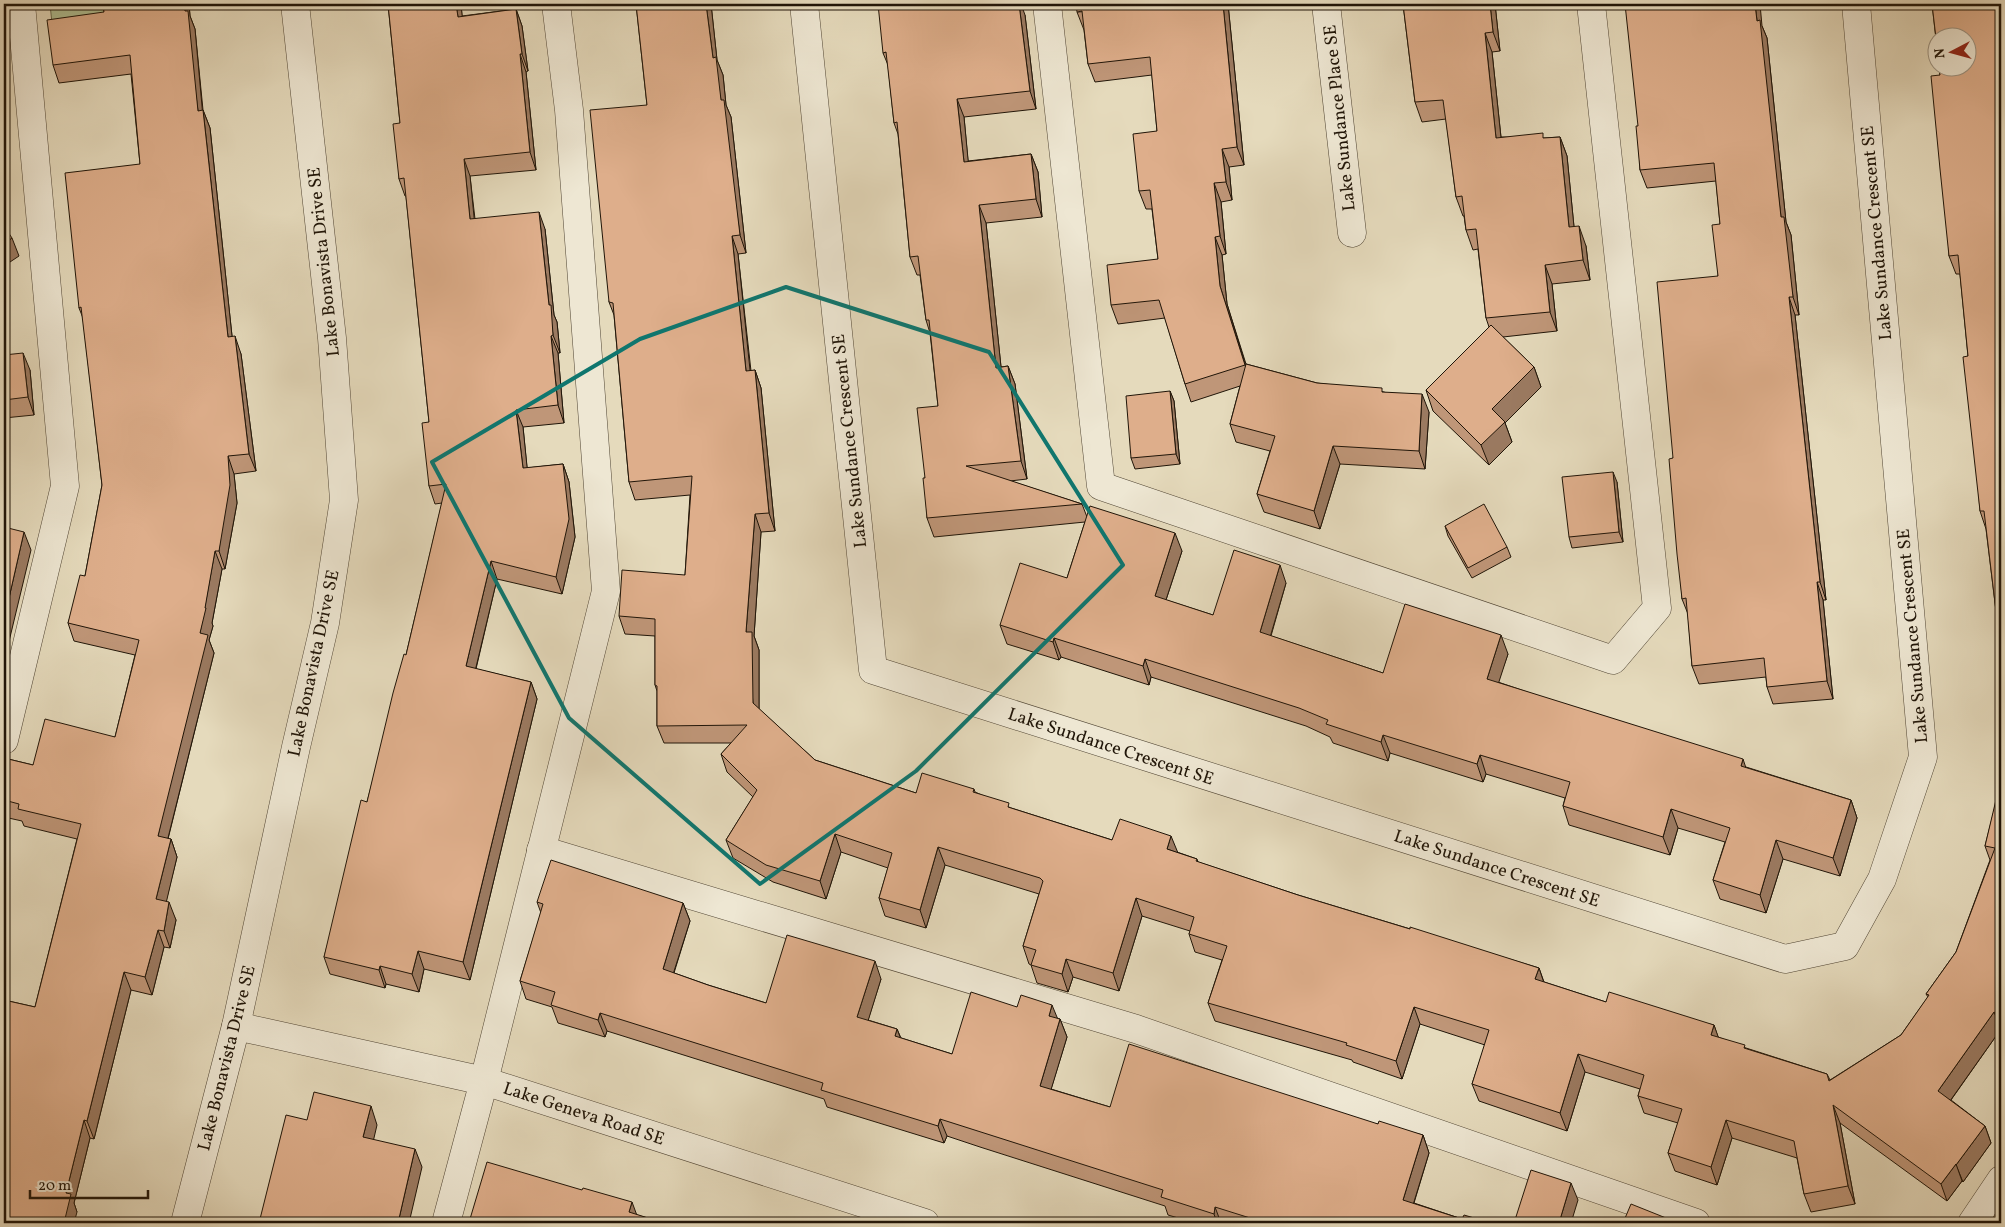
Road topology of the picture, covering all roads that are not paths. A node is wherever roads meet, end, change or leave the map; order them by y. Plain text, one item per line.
1 (21, 4) edge
2 (294, 4) edge
3 (556, 4) edge
4 (804, 4) edge
5 (1047, 4) edge
6 (1326, 4) edge
7 (1591, 4) edge
8 (1856, 4) edge
9 (14, 51) edge
10 (1352, 233) dead end
11 (4, 740) edge
12 (541, 850) junction
13 (236, 1026) junction
14 (484, 1081) junction
15 (2001, 1180) edge
16 (185, 1223) edge
17 (446, 1223) edge
18 (925, 1223) edge
19 (1696, 1223) edge
20 (1972, 1223) edge

1 - 9 street
2 - 13 street, Lake Bonavista Drive SE
3 - 12 street
4 - 8 street, Lake Sundance Crescent SE
5 - 7 street
6 - 10 street, Lake Sundance Place SE
9 - 11 street
12 - 14 street
12 - 19 street
13 - 14 street, Lake Geneva Road SE
13 - 16 street, Lake Bonavista Drive SE
14 - 17 street
14 - 18 street, Lake Geneva Road SE
15 - 20 street

